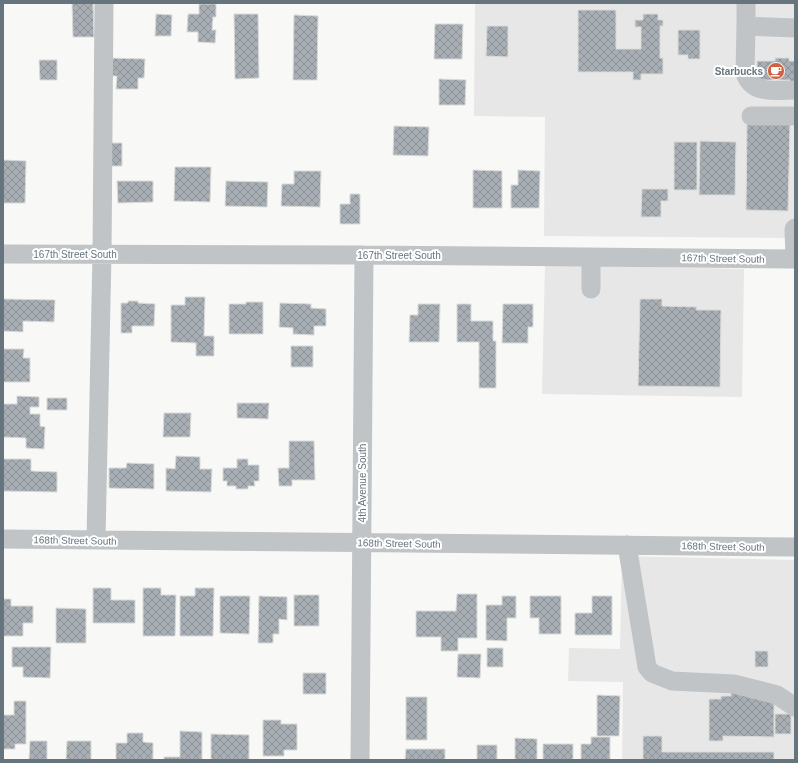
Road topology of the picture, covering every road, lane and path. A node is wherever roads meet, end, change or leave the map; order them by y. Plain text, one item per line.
1 (104, 3) edge
2 (746, 3) edge
3 (746, 26) junction
4 (795, 28) edge
5 (795, 90) edge
6 (751, 116) dead end
7 (795, 116) edge
8 (795, 228) edge
9 (3, 254) edge
10 (102, 254) junction
11 (364, 255) junction
12 (591, 257) junction
13 (795, 259) edge
14 (591, 289) dead end
15 (3, 539) edge
16 (96, 540) junction
17 (362, 543) junction
18 (627, 546) junction
19 (795, 547) edge
20 (795, 707) edge
21 (360, 760) edge

1 - 10 street
2 - 3 street
3 - 4 street
3 - 5 street
6 - 7 street
8 - 13 street
9 - 10 street, 167th Street South
10 - 11 street, 167th Street South
10 - 16 street
11 - 12 street, 167th Street South
11 - 17 street, 4th Avenue South
12 - 13 street, 167th Street South
12 - 14 street
15 - 16 street, 168th Street South
16 - 17 street, 168th Street South
17 - 18 street, 168th Street South
17 - 21 street, 4th Avenue South
18 - 19 street, 168th Street South
18 - 20 street

